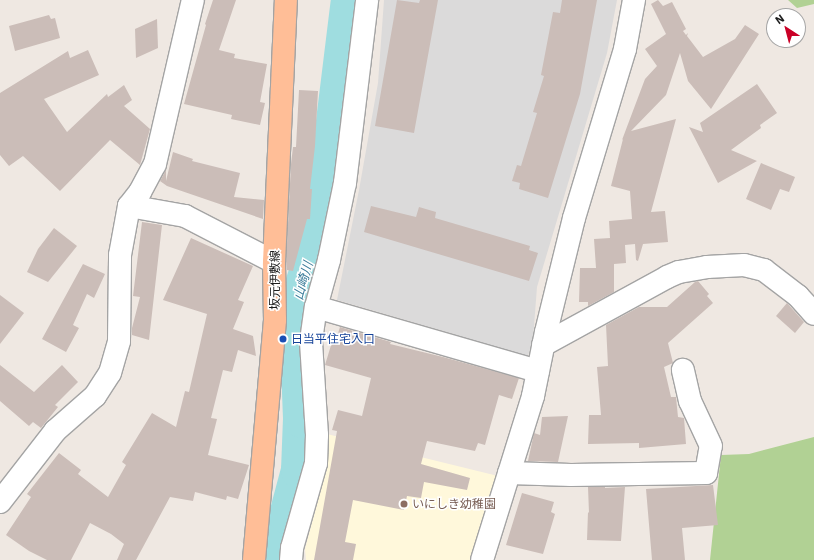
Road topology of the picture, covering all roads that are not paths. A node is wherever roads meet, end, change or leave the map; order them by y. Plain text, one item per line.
1 (193, 0) edge
2 (286, 0) edge
3 (367, 0) edge
4 (634, 0) edge
5 (129, 206) junction
6 (274, 262) junction
7 (316, 307) junction
8 (814, 314) edge
9 (543, 345) junction
10 (683, 370) dead end
11 (538, 371) junction
12 (509, 473) junction
13 (0, 502) edge
14 (254, 560) edge
15 (291, 560) edge
16 (482, 560) edge

1 - 5 street
2 - 6 main road, 坂元伊敷線
3 - 7 street
4 - 9 street
5 - 6 street
5 - 13 street
6 - 14 main road, 坂元伊敷線
7 - 11 street
7 - 15 street
8 - 9 street
9 - 11 street
10 - 12 street
11 - 12 street
12 - 16 street

